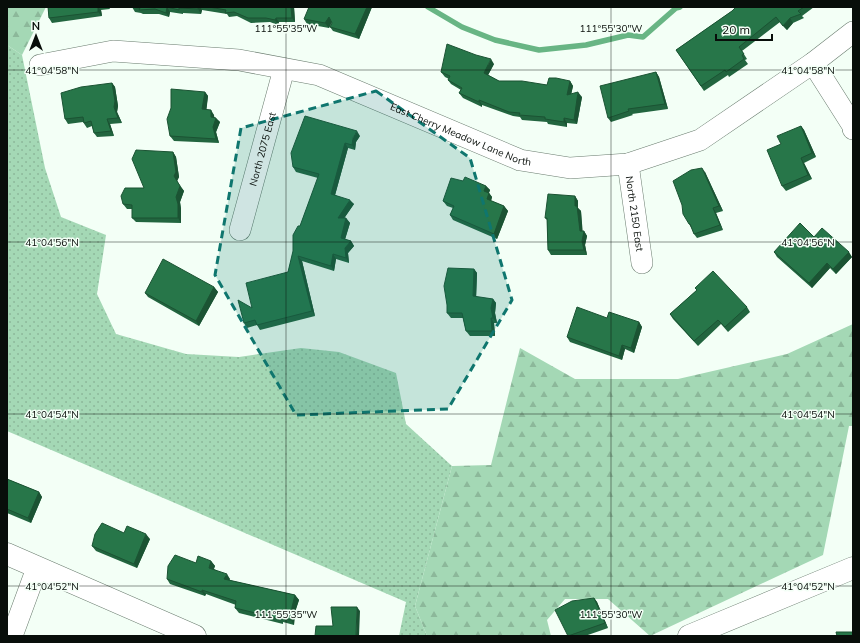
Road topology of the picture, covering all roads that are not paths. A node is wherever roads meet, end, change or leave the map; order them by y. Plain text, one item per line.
1 (853, 32) edge
2 (813, 63) junction
3 (40, 65) dead end
4 (284, 69) junction
5 (853, 129) edge
6 (628, 164) junction
7 (240, 230) dead end
8 (642, 263) dead end
9 (7, 554) edge
10 (37, 568) junction
11 (853, 568) edge
12 (12, 636) edge
13 (195, 636) edge
14 (689, 636) edge

1 - 2 street, East Cherry Meadow Lane North
2 - 5 street
2 - 6 street, East Cherry Meadow Lane North
3 - 4 street, East Cherry Meadow Lane North
4 - 6 street, East Cherry Meadow Lane North
4 - 7 street, North 2075 East
6 - 8 street, North 2150 East
9 - 10 street
10 - 12 street
10 - 13 street
11 - 14 street

